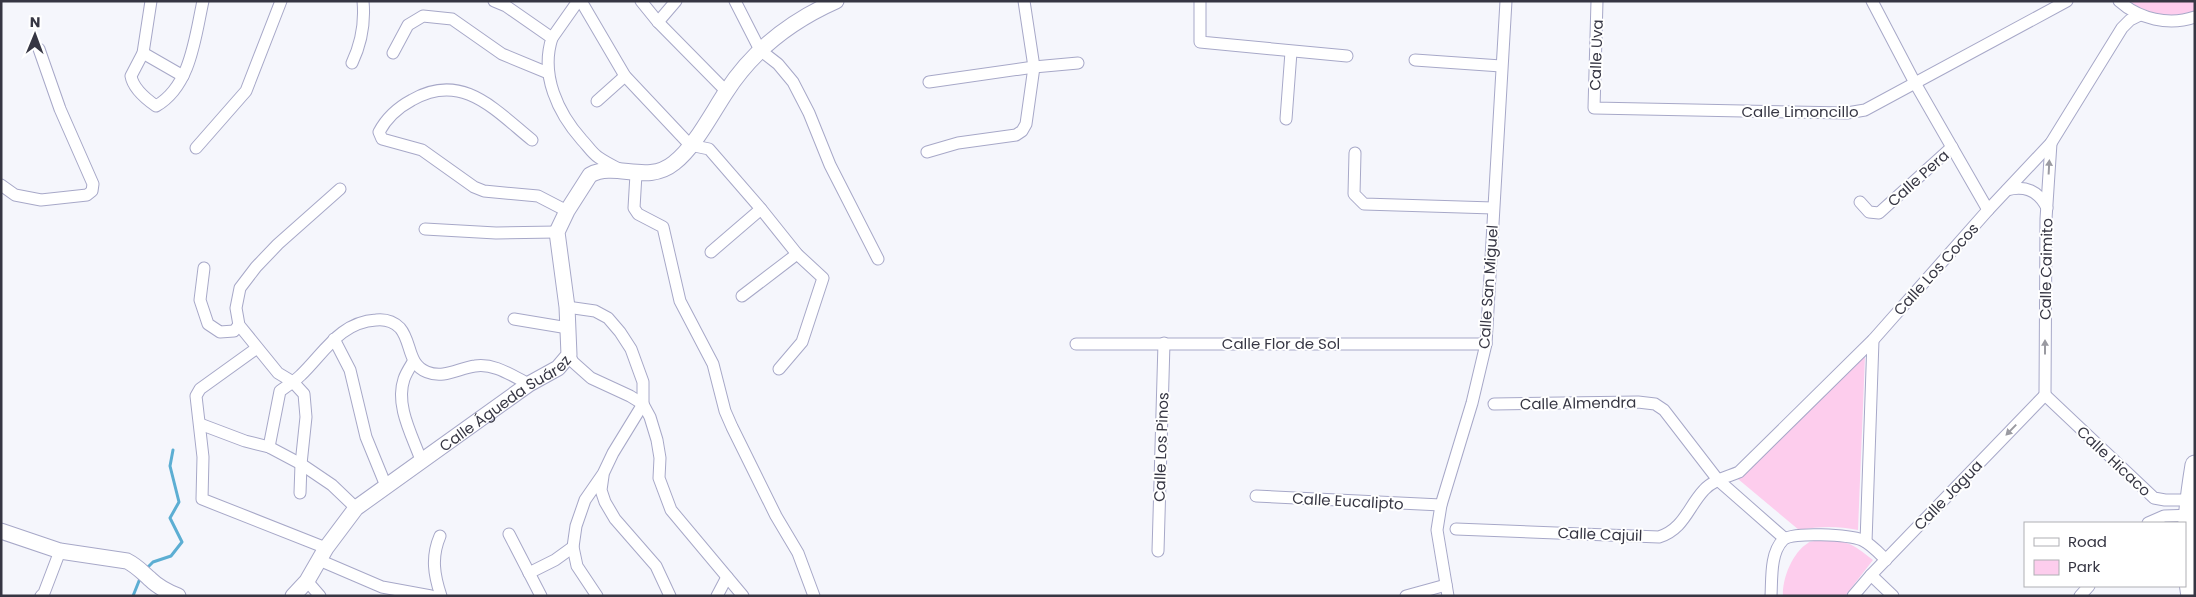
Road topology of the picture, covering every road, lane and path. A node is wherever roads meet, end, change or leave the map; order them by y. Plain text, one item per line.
1 (151, 1) edge
2 (203, 1) edge
3 (280, 1) edge
4 (363, 1) edge
5 (494, 1) edge
6 (580, 1) edge
7 (641, 1) edge
8 (676, 1) edge
9 (735, 1) edge
10 (836, 1) edge
11 (1024, 1) edge
12 (1200, 1) edge
13 (1506, 1) edge
14 (1597, 1) edge
15 (1872, 1) edge
16 (2067, 1) edge
17 (2120, 3) edge
18 (2140, 15) junction
19 (2195, 17) edge
20 (658, 22) junction
21 (2122, 28) junction
22 (552, 38) junction
23 (39, 49) dead end
24 (760, 50) junction
25 (143, 52) junction
26 (1292, 52) junction
27 (394, 53) dead end
28 (1347, 56) dead end
29 (1415, 60) dead end
30 (1078, 63) dead end
31 (352, 64) dead end
32 (1501, 66) junction
33 (1034, 67) junction
34 (548, 73) junction
35 (183, 76) junction
36 (625, 76) junction
37 (929, 82) dead end
38 (1915, 83) junction
39 (726, 91) junction
40 (597, 101) dead end
41 (1594, 108) joint
42 (1286, 119) dead end
43 (532, 140) dead end
44 (2051, 143) junction
45 (690, 146) junction
46 (1952, 147) junction
47 (196, 148) dead end
48 (927, 152) dead end
49 (1355, 153) dead end
50 (630, 173) junction
51 (1, 185) edge
52 (340, 189) dead end
53 (2007, 190) junction
54 (1860, 202) dead end
55 (1493, 208) junction
56 (2047, 208) junction
57 (761, 209) junction
58 (1988, 210) junction
59 (567, 211) junction
60 (425, 230) dead end
61 (557, 232) junction
62 (711, 252) dead end
63 (797, 254) junction
64 (878, 259) dead end
65 (204, 268) dead end
66 (742, 296) dead end
67 (567, 308) junction
68 (514, 319) dead end
69 (239, 325) junction
70 (568, 328) junction
71 (334, 339) junction
72 (1873, 340) junction
73 (1164, 343) junction
74 (1076, 344) dead end
75 (1486, 344) junction
76 (257, 348) junction
77 (569, 355) junction
78 (413, 362) junction
79 (779, 369) dead end
80 (293, 382) junction
81 (529, 384) junction
82 (2045, 395) junction
83 (643, 404) junction
84 (1494, 404) dead end
85 (200, 424) junction
86 (269, 447) junction
87 (421, 460) junction
88 (301, 464) junction
89 (2195, 465) edge
90 (603, 474) junction
91 (1718, 480) junction
92 (386, 486) junction
93 (300, 493) dead end
94 (1256, 496) dead end
95 (2165, 500) junction
96 (1441, 505) junction
97 (2192, 507) edge
98 (356, 508) junction
99 (2164, 516) junction
100 (2150, 522) edge
101 (1456, 529) dead end
102 (1, 531) edge
103 (509, 534) dead end
104 (440, 536) dead end
105 (1784, 538) junction
106 (1866, 542) junction
107 (573, 548) junction
108 (60, 551) junction
109 (1158, 551) dead end
110 (322, 554) junction
111 (1886, 560) junction
112 (529, 573) junction
113 (1871, 574) junction
114 (727, 577) junction
115 (307, 581) junction
116 (1447, 590) edge
117 (41, 596) edge
118 (178, 596) edge
119 (292, 596) edge
120 (320, 596) edge
121 (431, 596) edge
122 (442, 596) edge
123 (541, 596) edge
124 (597, 596) edge
125 (670, 596) edge
126 (717, 596) edge
127 (743, 596) edge
128 (814, 596) edge
129 (1406, 596) edge
130 (1771, 596) edge
131 (1853, 596) edge
132 (1893, 596) edge
133 (2191, 596) edge

1 - 25 street
2 - 35 street
3 - 47 street
4 - 31 street
5 - 22 street
6 - 22 street
6 - 36 street
7 - 20 street
8 - 20 street
9 - 24 street
10 - 24 street
11 - 33 street
12 - 26 street
13 - 32 street, Calle San Miguel
14 - 41 street, Calle Uva
15 - 38 street
16 - 38 street, Calle Limoncillo
17 - 18 street
17 - 21 street
18 - 19 street
18 - 21 street, Calle Los Cocos
20 - 39 street
21 - 44 street, Calle Los Cocos
22 - 34 street
23 - 51 street
24 - 39 street
24 - 64 street
25 - 35 street
25 - 35 street
26 - 28 street
26 - 42 street
27 - 34 street
29 - 32 street
30 - 33 street
32 - 55 street, Calle San Miguel
33 - 37 street
33 - 48 street
34 - 50 street
36 - 40 street
36 - 45 street
38 - 41 street, Calle Limoncillo
38 - 46 street
39 - 45 street
43 - 59 street
44 - 53 street, Calle Los Cocos
56 -> 44 street, Calle Caimito
45 - 50 street
45 - 57 street
46 - 54 street, Calle Pera
46 - 58 street
49 - 55 street
50 - 59 street
50 - 128 street
52 - 69 street
53 - 56 street
53 - 58 street, Calle Los Cocos
55 - 75 street, Calle San Miguel
82 -> 56 street, Calle Caimito
57 - 62 street
57 - 63 street
58 - 72 street, Calle Los Cocos
59 - 61 street
60 - 61 street
61 - 67 street, Calle Águeda Suárez
63 - 66 street
63 - 79 street
65 - 69 street
67 - 70 street, Calle Águeda Suárez
67 - 83 street
68 - 70 street
69 - 76 street
70 - 77 street, Calle Águeda Suárez
71 - 78 street
71 - 80 street
71 - 92 street
72 - 91 street, Calle Los Cocos
72 - 106 street
73 - 74 street, Calle Flor de Sol
73 - 75 street, Calle Flor de Sol
73 - 109 street, Calle Los Pinos
75 - 96 street, Calle San Miguel
76 - 80 street
76 - 85 street
77 - 81 street, Calle Águeda Suárez
77 - 83 street
78 - 81 street
78 - 87 street
80 - 86 street
80 - 88 street
81 - 87 street, Calle Águeda Suárez
82 - 95 street, Calle Hicaco
82 -> 111 street, Calle Jagua
83 - 90 street
83 - 114 street
84 - 91 street, Calle Almendra
85 - 86 street
85 - 110 street
86 - 88 street
87 - 92 street, Calle Águeda Suárez
88 - 93 street
88 - 98 street
89 - 97 main road
90 - 107 street
90 - 125 street
91 - 101 street, Calle Cajuil
91 - 105 street, Calle Almendra
92 - 98 street, Calle Águeda Suárez
94 - 96 street, Calle Eucalipto
95 - 97 street, Calle Hicaco
95 - 99 street
96 - 116 street, Calle San Miguel
97 - 99 street
97 - 133 main road
98 - 110 street, Calle Águeda Suárez
99 - 100 street
102 - 108 street
103 - 112 street
104 - 122 street
105 - 106 street
105 - 130 street
106 - 111 street
107 - 112 street
107 - 124 street
108 - 117 street
108 - 118 street
110 - 115 street, Calle Águeda Suárez
110 - 121 street
111 - 113 street, Calle Jagua
112 - 123 street
113 - 131 street, Calle Jagua
113 - 132 street
114 - 126 street
114 - 127 street
115 - 119 street, Calle Águeda Suárez
115 - 120 street
116 - 129 street

